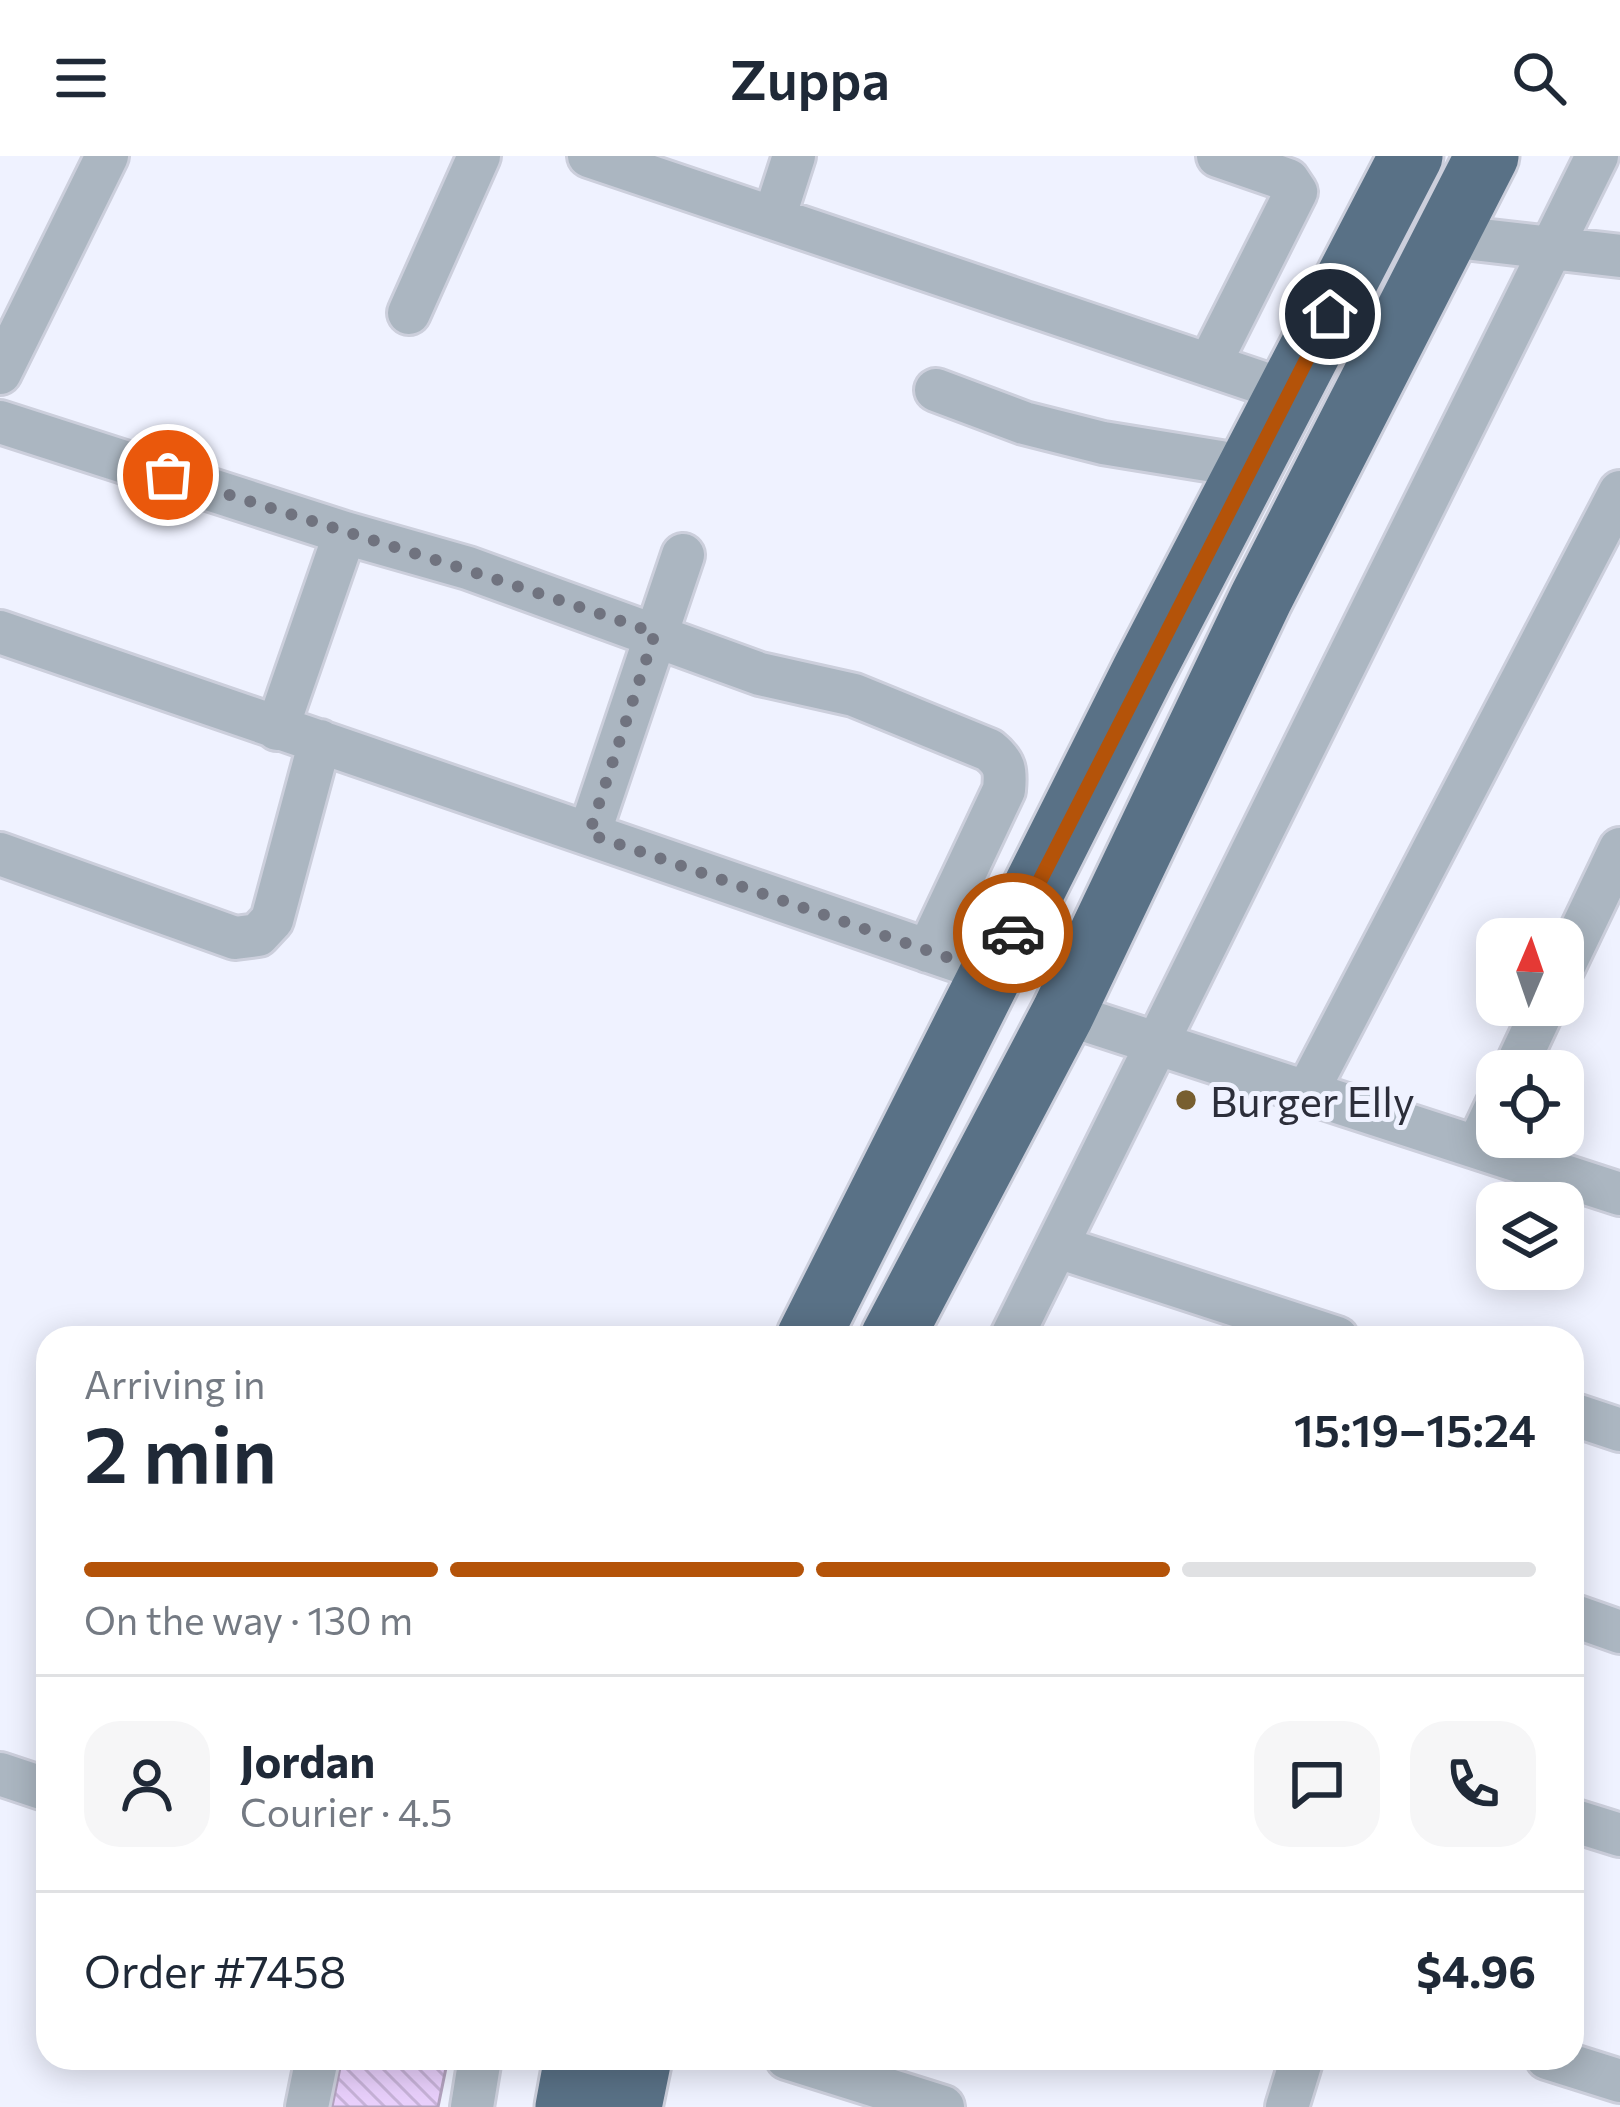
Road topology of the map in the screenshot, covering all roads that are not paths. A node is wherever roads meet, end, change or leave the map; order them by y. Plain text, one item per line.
1 (107, 156) edge
2 (479, 156) edge
3 (589, 156) edge
4 (794, 156) edge
5 (1218, 156) edge
6 (1411, 156) edge
7 (1487, 156) edge
8 (1597, 156) edge
9 (774, 218) junction
10 (1447, 236) junction
11 (1553, 248) junction
12 (1620, 256) edge
13 (410, 313) dead end
14 (1209, 365) junction
15 (0, 373) edge
16 (936, 390) dead end
17 (1289, 392) junction
18 (0, 422) edge
19 (1251, 467) junction
20 (1620, 492) edge
21 (345, 533) junction
22 (683, 555) dead end
23 (0, 632) edge
24 (655, 633) junction
25 (277, 729) junction
26 (320, 741) junction
27 (589, 834) junction
28 (1620, 849) edge
29 (0, 854) edge
30 (1584, 924) edge
31 (928, 950) junction
32 (993, 973) junction
33 (1063, 1013) junction
34 (1158, 1044) junction
35 (1307, 1092) junction
36 (1476, 1148) edge
37 (1511, 1158) edge
38 (1618, 1189) edge
39 (1058, 1247) junction
40 (814, 1326) edge
41 (898, 1326) edge
42 (1017, 1326) edge
43 (1300, 1326) edge
44 (1584, 1418) edge
45 (1620, 1430) edge
46 (1584, 1623) edge
47 (1620, 1632) edge
48 (0, 1774) edge
49 (36, 1786) edge
50 (1584, 1824) edge
51 (1620, 1835) edge
52 (315, 2070) edge
53 (478, 2070) edge
54 (574, 2070) edge
55 (638, 2070) edge
56 (865, 2070) edge
57 (1298, 2070) edge
58 (1584, 2070) edge
59 (904, 2076) edge
60 (1620, 2081) edge
61 (307, 2107) edge
62 (472, 2107) edge
63 (567, 2107) edge
64 (630, 2107) edge
65 (943, 2107) edge
66 (1286, 2107) edge

1 - 15 street
2 - 13 street
3 - 9 street
4 - 9 street
5 - 14 street
6 - 17 highway
7 - 10 highway
8 - 11 street
9 - 14 street
10 - 11 street
10 - 33 highway
11 - 12 street
11 - 34 street
14 - 17 street
16 - 19 street
17 - 19 highway
18 - 21 street
19 - 32 highway
20 - 35 street
21 - 24 street
21 - 25 street
22 - 24 street
23 - 25 street
24 - 27 street
24 - 31 street
25 - 26 street
26 - 27 street
26 - 29 street
27 - 31 street
28 - 30 street
31 - 32 street
32 - 40 highway
33 - 34 street
33 - 41 highway
34 - 35 street
34 - 39 street
35 - 36 street
37 - 38 street
39 - 42 street
39 - 43 street
44 - 45 street
46 - 47 street
48 - 49 street
50 - 51 street
52 - 61 street
53 - 62 street
54 - 63 highway
55 - 64 highway
56 - 59 street
57 - 66 street
58 - 60 street
59 - 65 street

